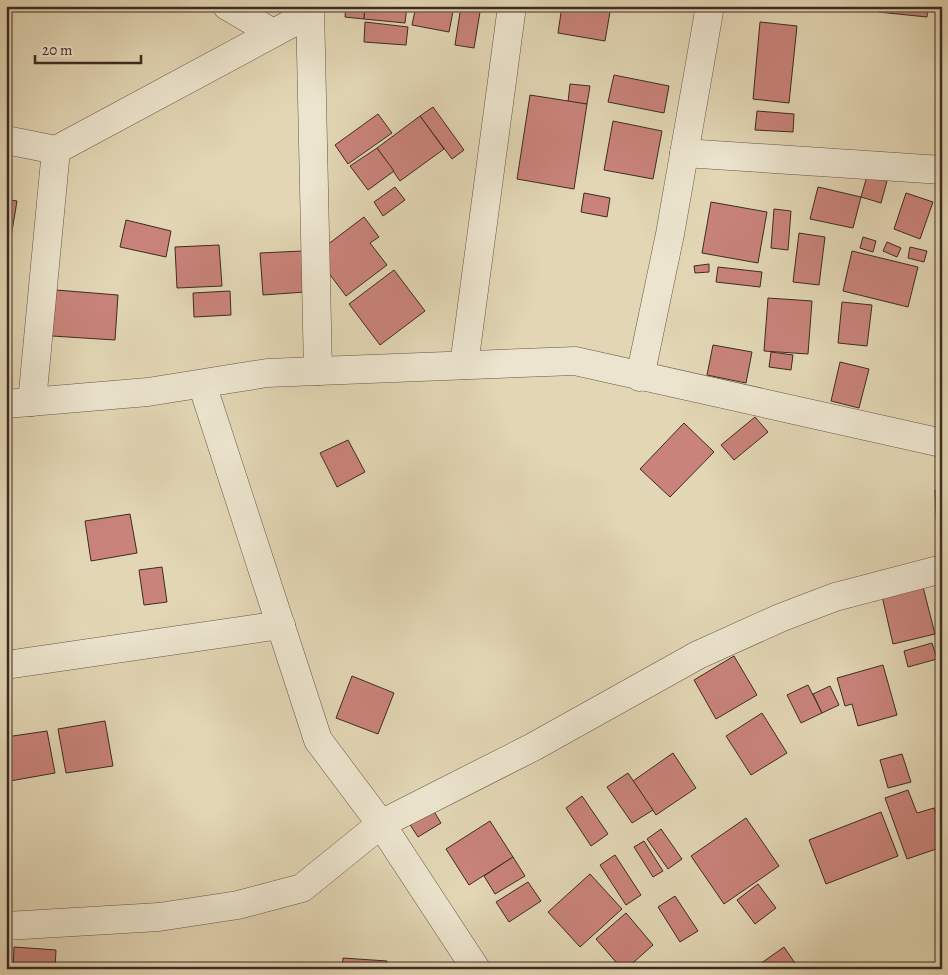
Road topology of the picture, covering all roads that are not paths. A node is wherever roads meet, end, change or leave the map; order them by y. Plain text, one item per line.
1 (228, 6) edge
2 (512, 6) edge
3 (710, 6) edge
4 (310, 10) edge
5 (272, 34) junction
6 (6, 140) edge
7 (56, 150) junction
8 (684, 153) junction
9 (942, 170) edge
10 (464, 365) junction
11 (318, 371) junction
12 (640, 377) junction
13 (202, 384) junction
14 (19, 403) edge
15 (942, 443) edge
16 (942, 569) edge
17 (281, 625) junction
18 (6, 665) edge
19 (381, 824) junction
20 (6, 926) edge
21 (476, 969) edge

1 - 5 street
2 - 10 street
3 - 8 street
4 - 5 street
4 - 11 street
5 - 7 street
6 - 7 street
7 - 14 street
8 - 9 street
8 - 12 street
10 - 11 street
10 - 12 street
11 - 13 street
12 - 15 street
13 - 14 street
13 - 17 street
16 - 19 street
17 - 18 street
17 - 19 street
19 - 20 street
19 - 21 street

